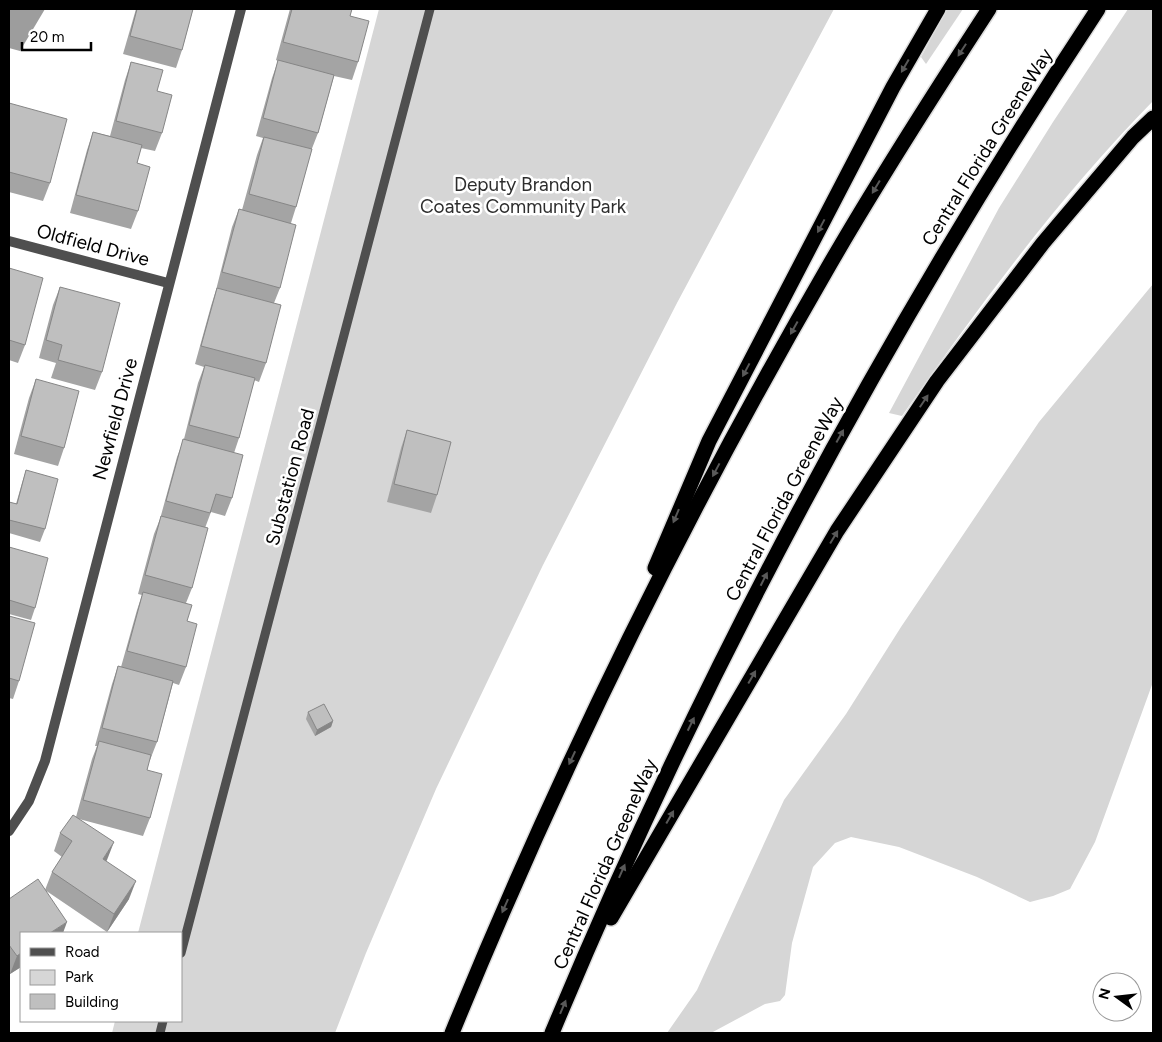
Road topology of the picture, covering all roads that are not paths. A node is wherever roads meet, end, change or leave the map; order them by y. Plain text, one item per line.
1 (241, 9) edge
2 (430, 9) edge
3 (938, 9) edge
4 (989, 9) edge
5 (1098, 9) edge
6 (1153, 118) edge
7 (9, 241) edge
8 (168, 283) junction
9 (592, 714) junction
10 (9, 832) edge
11 (182, 949) edge
12 (574, 980) junction
13 (452, 1033) edge
14 (552, 1033) edge

1 - 8 street, Newfield Drive
2 - 11 lane, Substation Road
3 -> 9 highway
4 -> 9 highway
12 -> 5 highway, Central Florida GreeneWay
12 -> 6 highway
7 - 8 street, Oldfield Drive
8 - 10 street, Newfield Drive
9 -> 13 highway
14 -> 12 highway, Central Florida GreeneWay

